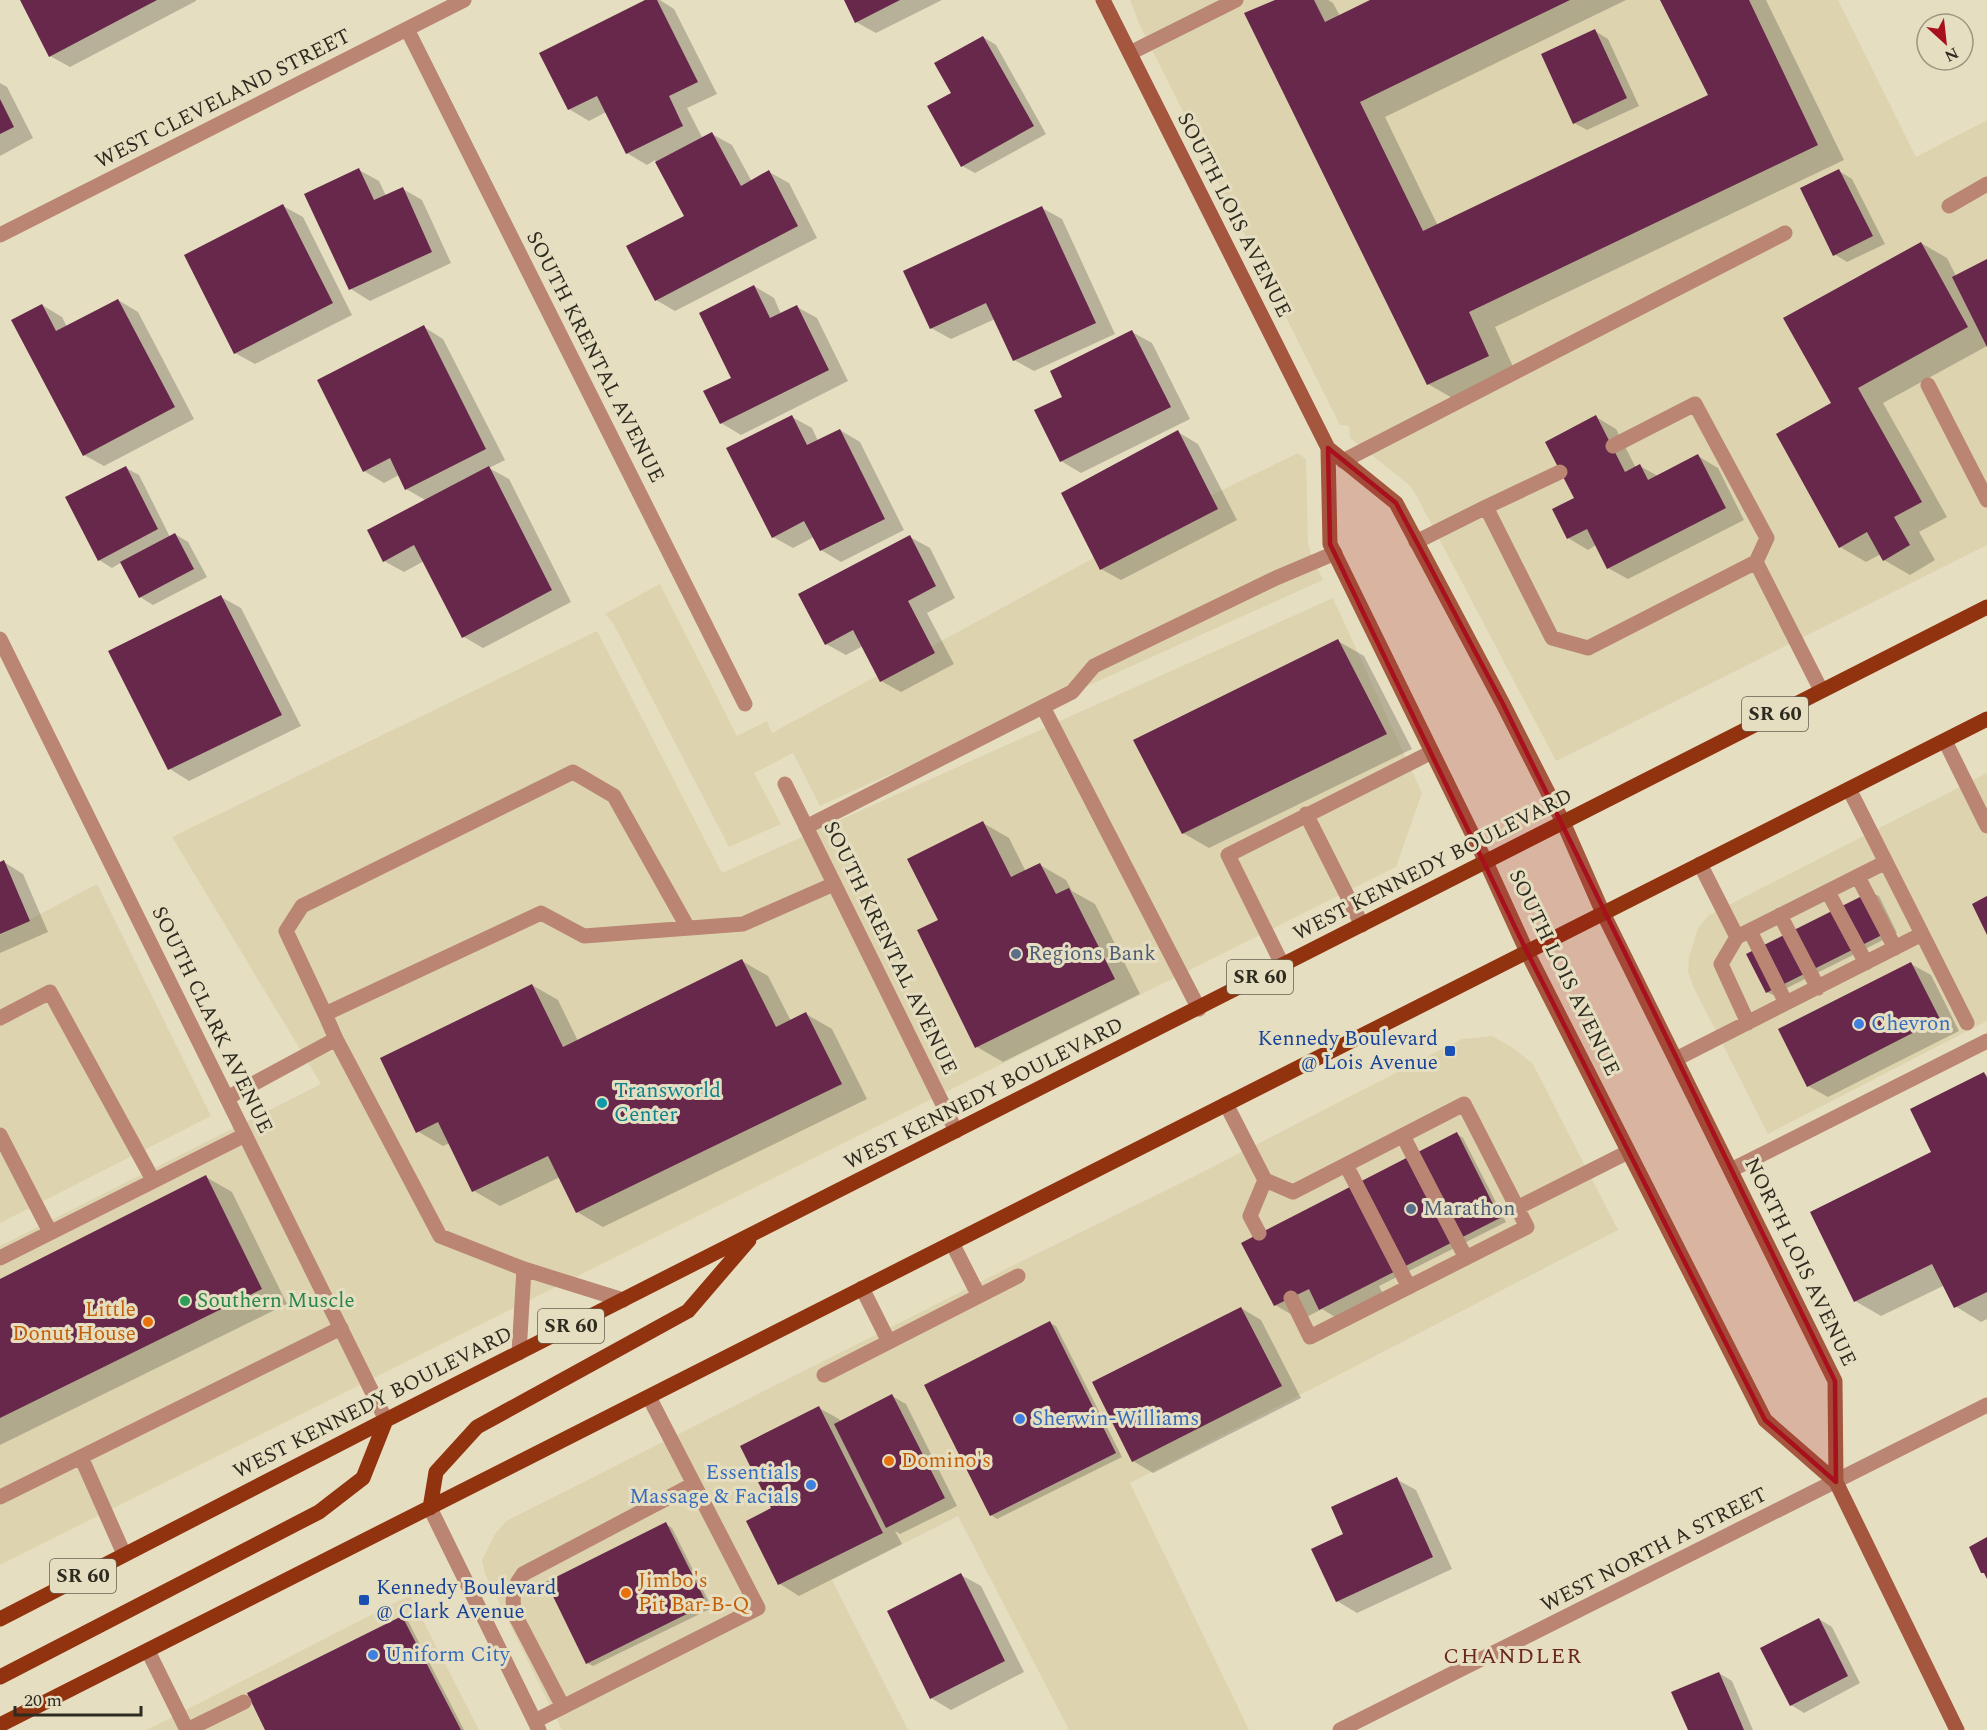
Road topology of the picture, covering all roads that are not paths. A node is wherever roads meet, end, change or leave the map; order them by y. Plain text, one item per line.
1 (464, 0) edge
2 (1103, 0) edge
3 (1236, 0) edge
4 (407, 29) junction
5 (1130, 53) junction
6 (1987, 184) edge
7 (1949, 206) dead end
8 (1785, 233) dead end
9 (0, 236) edge
10 (1928, 385) dead end
11 (1612, 446) dead end
12 (1328, 448) junction
13 (1343, 461) junction
14 (1560, 472) dead end
15 (1987, 500) edge
16 (1486, 507) junction
17 (1416, 542) junction
18 (1335, 553) junction
19 (1756, 562) junction
20 (1987, 607) edge
21 (0, 639) edge
22 (1821, 690) junction
23 (745, 704) dead end
24 (1043, 707) junction
25 (1987, 719) edge
26 (1945, 741) junction
27 (1432, 752) junction
28 (785, 784) dead end
29 (1849, 789) junction
30 (1306, 814) junction
31 (1563, 822) junction
32 (806, 826) junction
33 (1987, 826) edge
34 (1486, 862) junction
35 (1886, 862) junction
36 (1700, 864) junction
37 (1858, 877) junction
38 (834, 884) junction
39 (1828, 892) junction
40 (1603, 913) junction
41 (1780, 915) junction
42 (1362, 926) junction
43 (688, 928) junction
44 (1744, 934) junction
45 (1922, 934) junction
46 (1895, 948) junction
47 (1527, 952) junction
48 (1866, 963) junction
49 (1283, 966) junction
50 (1818, 988) junction
51 (1786, 1003) junction
52 (1199, 1009) junction
53 (325, 1014) junction
54 (0, 1018) edge
55 (1748, 1023) junction
56 (1967, 1023) dead end
57 (336, 1039) junction
58 (1987, 1041) edge
59 (1676, 1059) junction
60 (227, 1098) junction
61 (1226, 1104) junction
62 (956, 1131) junction
63 (0, 1135) edge
64 (245, 1135) junction
65 (1403, 1136) junction
66 (1628, 1152) junction
67 (1346, 1166) junction
68 (1731, 1170) junction
69 (153, 1180) junction
70 (1265, 1180) junction
71 (1517, 1208) junction
72 (50, 1232) junction
73 (755, 1233) junction
74 (1259, 1233) dead end
75 (952, 1243) junction
76 (0, 1258) edge
77 (1466, 1258) junction
78 (524, 1269) junction
79 (1018, 1276) dead end
80 (1409, 1287) junction
81 (862, 1288) junction
82 (979, 1296) junction
83 (1291, 1298) dead end
84 (622, 1300) junction
85 (341, 1328) junction
86 (889, 1342) junction
87 (519, 1353) junction
88 (824, 1375) dead end
89 (649, 1397) junction
90 (1987, 1405) edge
91 (386, 1420) junction
92 (81, 1457) junction
93 (1836, 1482) junction
94 (694, 1484) junction
95 (0, 1497) edge
96 (429, 1508) junction
97 (124, 1554) junction
98 (0, 1619) edge
99 (148, 1650) junction
100 (0, 1677) edge
101 (244, 1702) dead end
102 (563, 1707) junction
103 (0, 1725) edge
104 (537, 1726) edge
105 (1340, 1730) edge
106 (1957, 1730) edge

1 - 4 street, WEST CLEVELAND STREET
2 - 5 street, SOUTH LOIS AVENUE
3 - 5 street
4 - 9 street, WEST CLEVELAND STREET
4 - 23 street, SOUTH KRENTAL AVENUE
5 - 12 street, SOUTH LOIS AVENUE
6 - 7 street
8 - 13 street
10 - 15 street
11 - 19 street
12 - 13 street, SOUTH LOIS AVENUE
12 - 18 street, SOUTH LOIS AVENUE
13 - 17 street, SOUTH LOIS AVENUE
14 - 16 street
16 - 17 street
16 - 19 street
17 - 31 street, SOUTH LOIS AVENUE
18 - 24 street
18 - 27 street, SOUTH LOIS AVENUE
19 - 22 street
20 - 22 main road, WEST KENNEDY BOULEVARD / SR 60
21 - 60 street, SOUTH CLARK AVENUE
22 - 31 main road, WEST KENNEDY BOULEVARD / SR 60
24 - 32 street
24 - 52 street
25 - 26 main road
26 - 29 main road
26 - 33 street
27 - 30 street
27 - 34 street, SOUTH LOIS AVENUE
28 - 32 street, SOUTH KRENTAL AVENUE
29 - 35 street
29 - 36 main road
30 - 42 street
30 - 49 street
31 - 34 main road, WEST KENNEDY BOULEVARD / SR 60
31 - 40 street, NORTH LOIS AVENUE
32 - 38 street, SOUTH KRENTAL AVENUE
34 - 42 main road, WEST KENNEDY BOULEVARD / SR 60
34 - 47 street, SOUTH LOIS AVENUE
35 - 37 street
35 - 45 street
36 - 40 main road
36 - 44 street
37 - 39 street
37 - 46 street
38 - 43 street
38 - 62 street, SOUTH KRENTAL AVENUE
39 - 41 street
39 - 48 street
40 - 47 main road
40 - 59 street, NORTH LOIS AVENUE
41 - 44 street
41 - 50 street
42 - 49 main road, WEST KENNEDY BOULEVARD / SR 60
43 - 53 street
43 - 53 street
44 - 51 street
44 - 55 street
45 - 46 street
45 - 56 street
46 - 48 street
47 - 61 main road
47 - 66 street, SOUTH LOIS AVENUE
48 - 50 street
49 - 52 main road, WEST KENNEDY BOULEVARD / SR 60
50 - 51 street
51 - 55 street
52 - 62 main road, WEST KENNEDY BOULEVARD / SR 60
53 - 57 street
54 - 69 street
55 - 59 street
57 - 60 street
57 - 78 street
58 - 68 street
59 - 68 street, NORTH LOIS AVENUE
60 - 64 street, SOUTH CLARK AVENUE
61 - 70 street
61 - 75 main road
62 - 73 main road, WEST KENNEDY BOULEVARD / SR 60
63 - 72 street
64 - 69 street
64 - 85 street, SOUTH CLARK AVENUE
65 - 67 street
65 - 71 street
65 - 77 street
66 - 71 street
66 - 93 street, SOUTH LOIS AVENUE
67 - 70 street
67 - 80 street
68 - 93 street, NORTH LOIS AVENUE
69 - 72 street
70 - 74 street
71 - 77 street
72 - 76 street
73 - 84 main road, WEST KENNEDY BOULEVARD / SR 60
73 - 96 main road
75 - 81 main road
75 - 82 street
77 - 80 street
78 - 84 street
78 - 87 street
79 - 82 street
80 - 83 street
81 - 86 street
81 - 89 main road
82 - 86 street
84 - 87 main road, WEST KENNEDY BOULEVARD / SR 60
85 - 91 street, SOUTH CLARK AVENUE
85 - 92 street
86 - 88 street
87 - 91 main road, WEST KENNEDY BOULEVARD / SR 60
89 - 94 street
89 - 96 main road
90 - 93 street, WEST NORTH A STREET
91 - 97 main road, WEST KENNEDY BOULEVARD / SR 60
91 - 100 main road
92 - 95 street
92 - 97 street
93 - 105 street, WEST NORTH A STREET
93 - 106 street, NORTH LOIS AVENUE
94 - 102 street
94 - 102 street
96 - 99 main road
96 - 104 street
97 - 98 main road, WEST KENNEDY BOULEVARD / SR 60
99 - 101 street
99 - 103 main road
102 - 104 street

